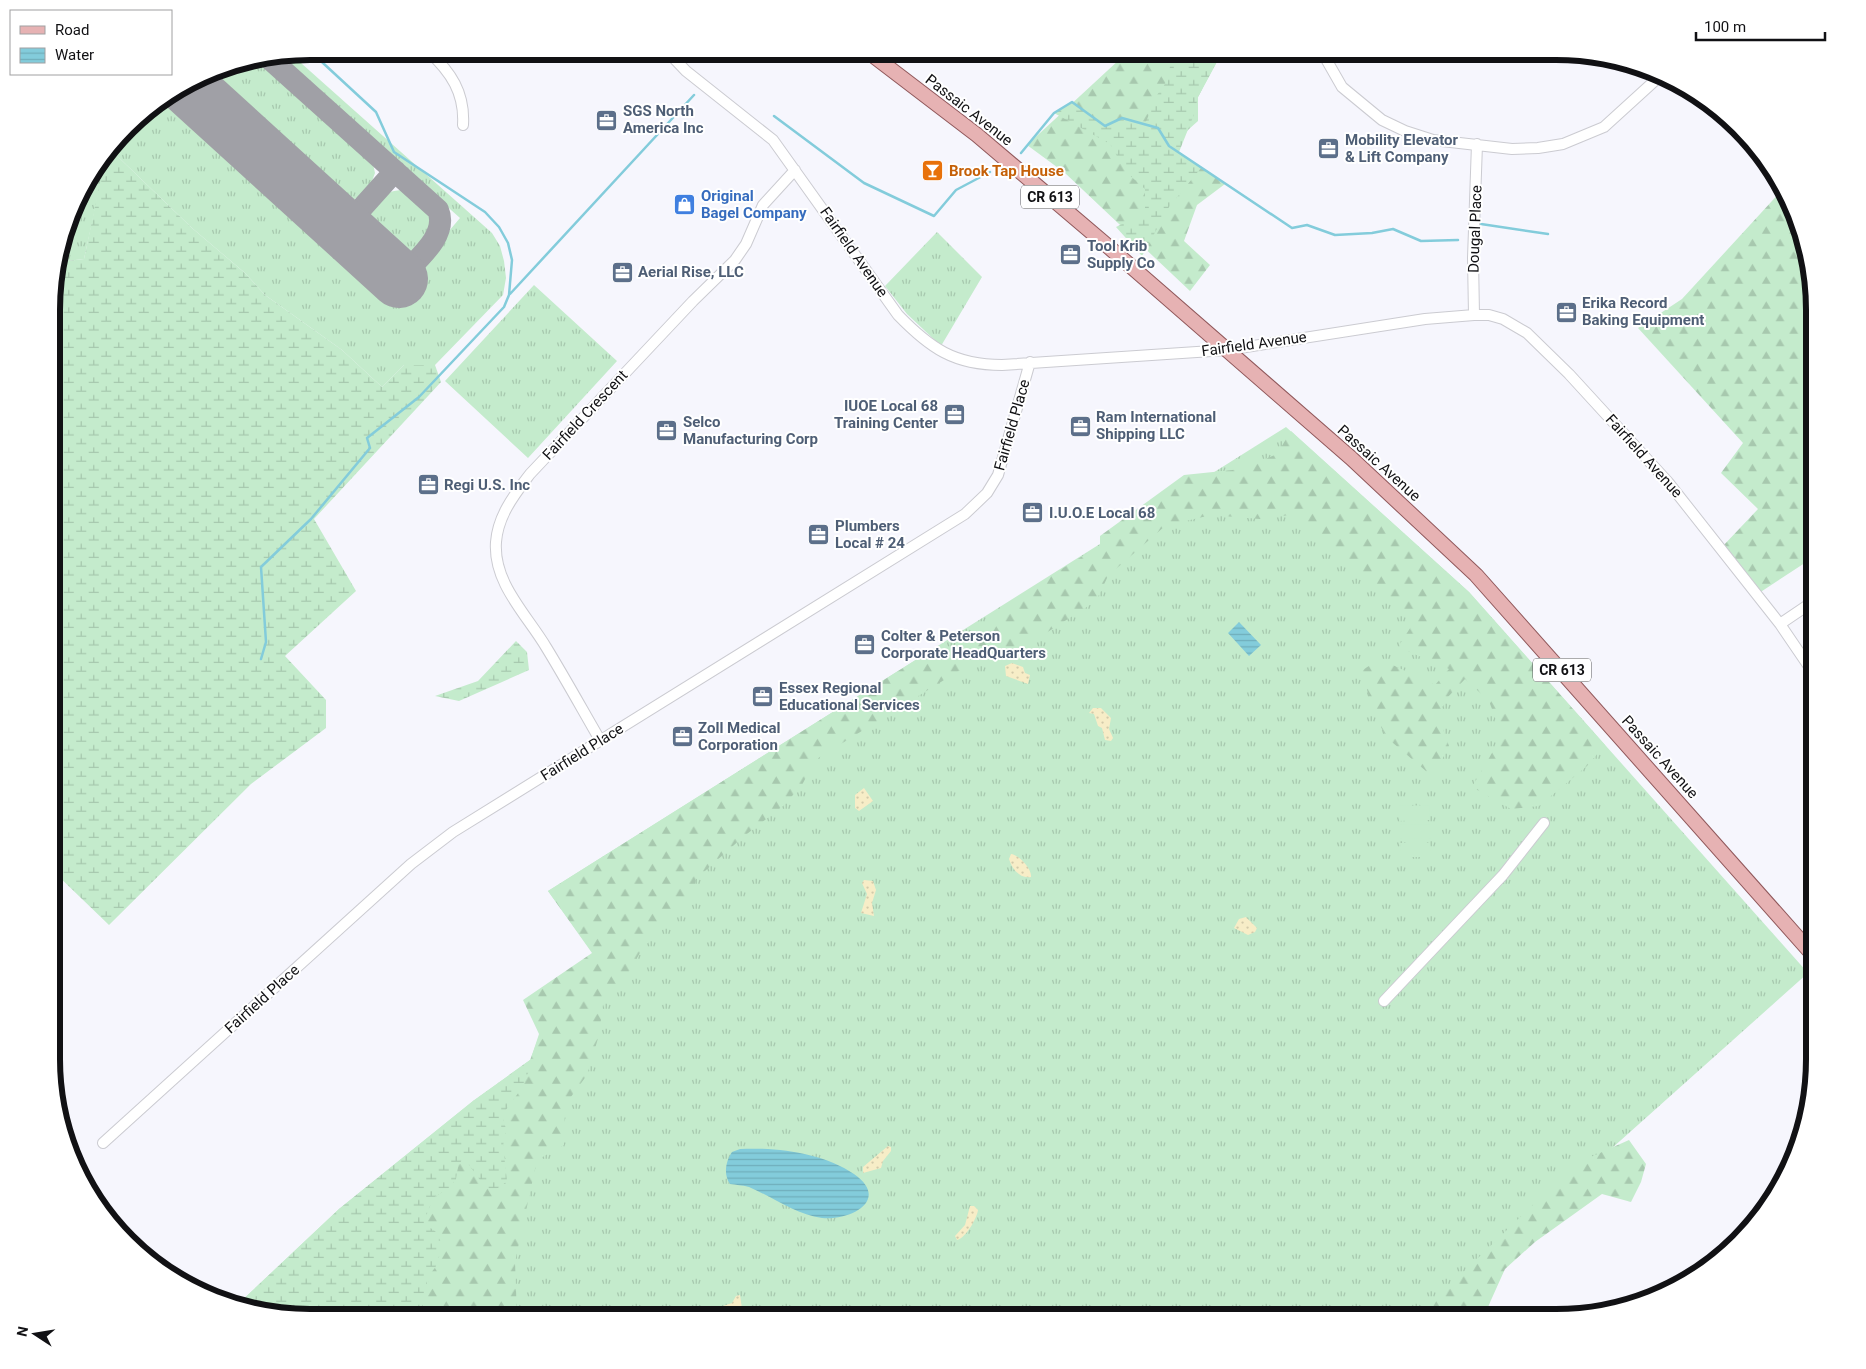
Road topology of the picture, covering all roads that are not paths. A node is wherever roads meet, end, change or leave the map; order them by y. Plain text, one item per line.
1 (436, 60) edge
2 (676, 60) edge
3 (878, 60) edge
4 (1327, 60) edge
5 (1655, 80) edge
6 (463, 125) dead end
7 (1477, 144) junction
8 (794, 170) junction
9 (1474, 315) junction
10 (1227, 350) junction
11 (1030, 362) junction
12 (1806, 606) edge
13 (1780, 624) junction
14 (1806, 662) edge
15 (600, 740) junction
16 (1544, 823) dead end
17 (1806, 947) edge
18 (1384, 1001) dead end
19 (103, 1143) dead end

1 - 6 street
2 - 8 street, Fairfield Avenue
3 - 10 main road, Passaic Avenue / CR 613
4 - 7 street
5 - 7 street
7 - 9 street, Dougal Place
8 - 11 street, Fairfield Avenue
8 - 15 street, Fairfield Crescent
9 - 10 street, Fairfield Avenue
9 - 13 street, Fairfield Avenue
10 - 11 street, Fairfield Avenue
10 - 17 main road, Passaic Avenue / CR 613
11 - 15 street, Fairfield Place
12 - 13 street
13 - 14 street, Fairfield Avenue
15 - 19 street, Fairfield Place
16 - 18 street

